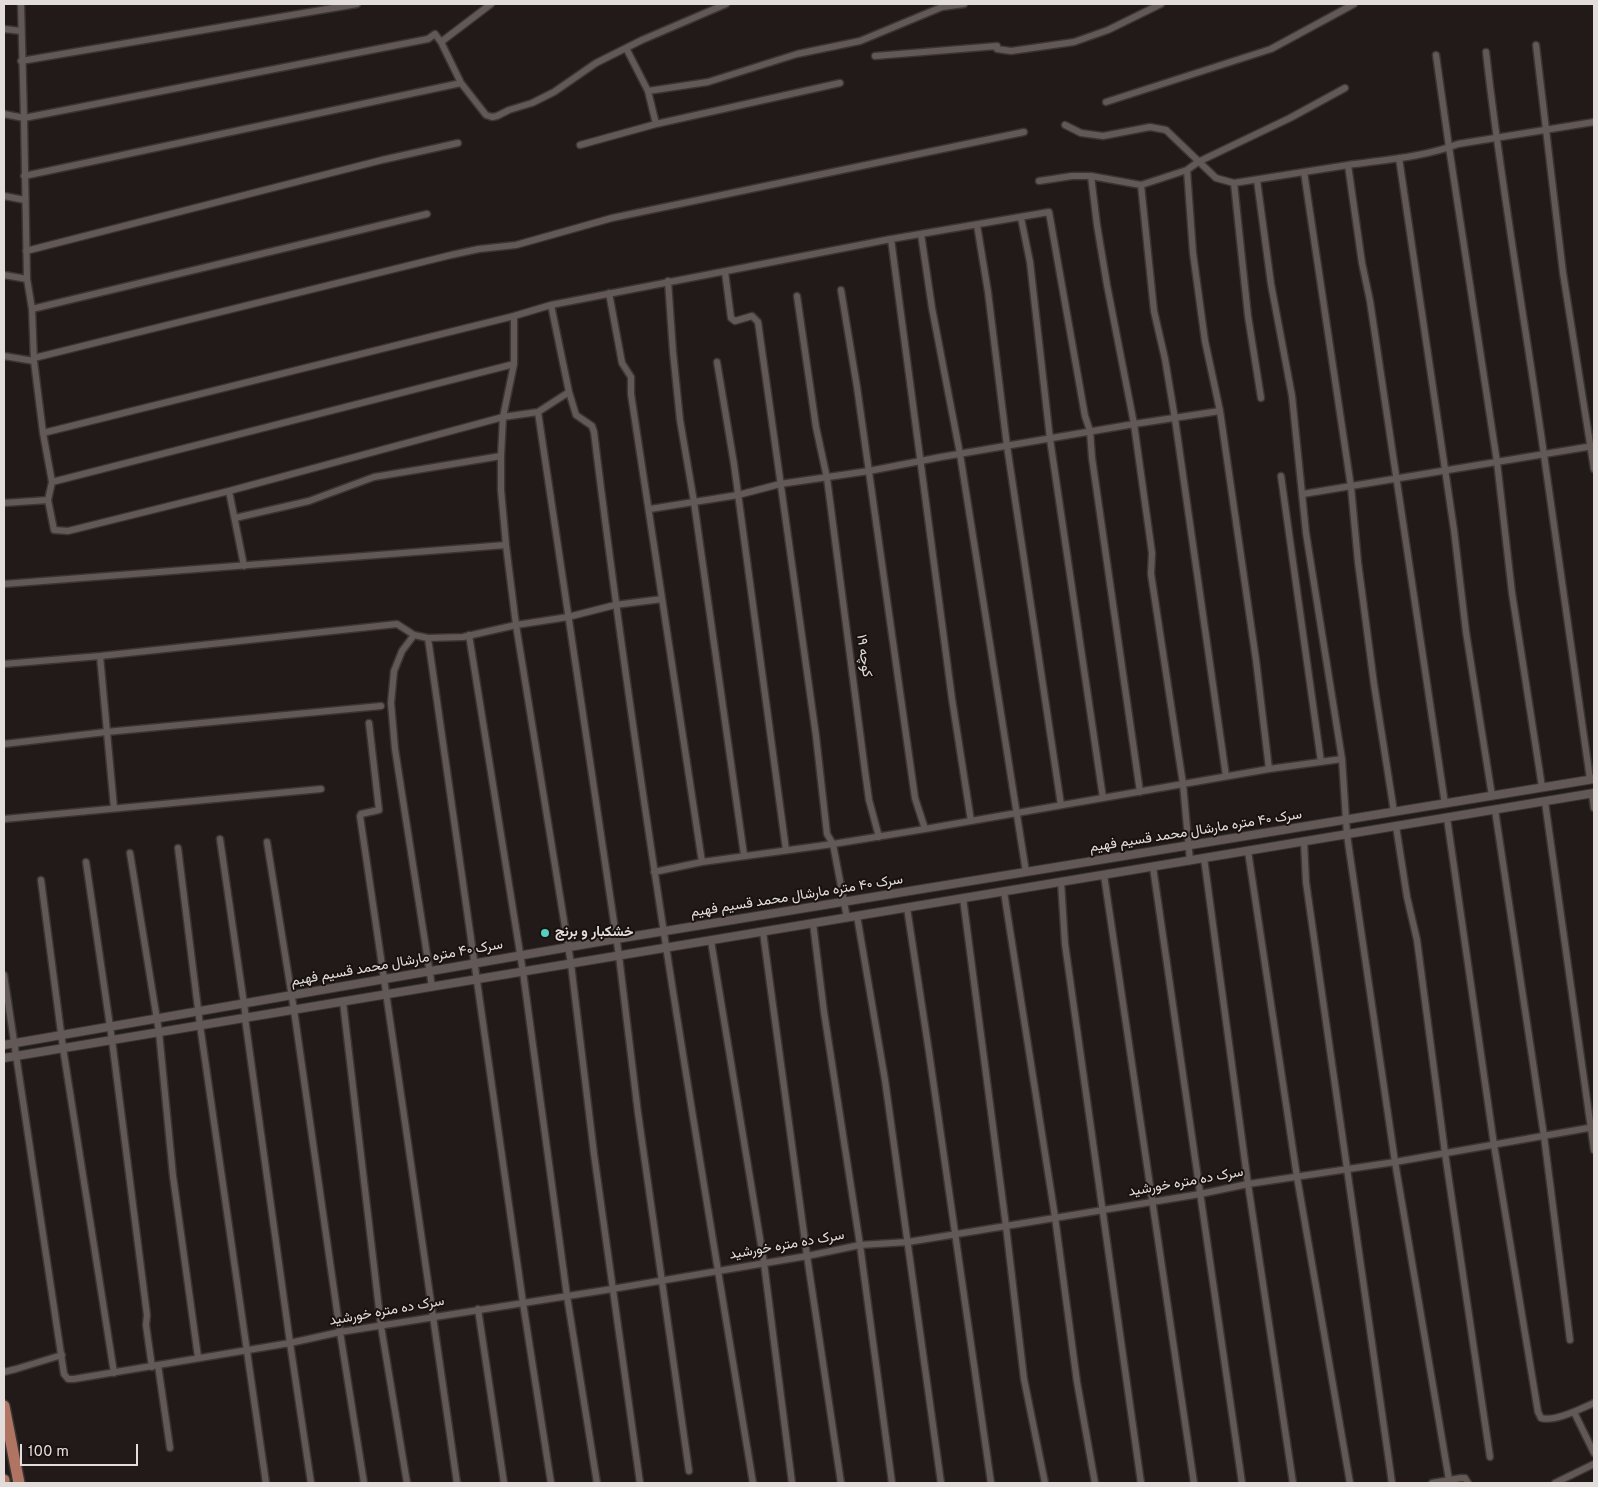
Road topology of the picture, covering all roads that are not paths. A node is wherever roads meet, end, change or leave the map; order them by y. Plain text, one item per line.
1 (23, 4) edge
2 (357, 4) edge
3 (492, 4) edge
4 (726, 4) edge
5 (964, 4) edge
6 (1161, 4) edge
7 (1354, 4) edge
8 (4, 28) edge
9 (21, 31) junction
10 (442, 42) junction
11 (1536, 46) dead end
12 (626, 48) junction
13 (1486, 52) dead end
14 (1436, 55) dead end
15 (874, 56) dead end
16 (22, 61) junction
17 (462, 82) junction
18 (840, 83) dead end
19 (1345, 88) dead end
20 (648, 91) junction
21 (1106, 102) dead end
22 (4, 114) edge
23 (24, 118) junction
24 (1594, 122) edge
25 (656, 124) junction
26 (1065, 125) dead end
27 (1546, 130) junction
28 (1024, 132) dead end
29 (1496, 138) junction
30 (458, 143) dead end
31 (580, 145) dead end
32 (1448, 147) junction
33 (1399, 158) junction
34 (1198, 162) junction
35 (1348, 165) junction
36 (1187, 170) junction
37 (1304, 172) junction
38 (24, 176) junction
39 (1091, 176) junction
40 (1256, 180) junction
41 (1038, 181) dead end
42 (1234, 183) junction
43 (1141, 185) junction
44 (4, 196) edge
45 (25, 200) junction
46 (427, 214) dead end
47 (1021, 218) junction
48 (977, 226) junction
49 (921, 234) junction
50 (891, 239) junction
51 (26, 251) junction
52 (725, 272) junction
53 (4, 275) edge
54 (27, 279) junction
55 (668, 281) junction
56 (841, 290) dead end
57 (609, 293) junction
58 (797, 296) dead end
59 (551, 305) junction
60 (32, 309) junction
61 (514, 316) junction
62 (4, 356) edge
63 (34, 360) junction
64 (717, 362) dead end
65 (514, 364) junction
66 (569, 392) junction
67 (1261, 398) dead end
68 (538, 412) junction
69 (1220, 412) junction
70 (503, 417) junction
71 (1174, 419) junction
72 (1134, 424) junction
73 (1090, 431) junction
74 (43, 432) junction
75 (1050, 439) junction
76 (1007, 446) junction
77 (1592, 446) edge
78 (960, 454) junction
79 (1544, 454) junction
80 (501, 456) junction
81 (922, 461) junction
82 (1497, 462) junction
83 (1594, 469) edge
84 (1446, 470) junction
85 (869, 472) junction
86 (1280, 476) dead end
87 (827, 478) junction
88 (1396, 479) junction
89 (52, 482) junction
90 (780, 484) junction
91 (1351, 488) junction
92 (229, 491) junction
93 (1303, 494) junction
94 (738, 495) junction
95 (48, 500) junction
96 (694, 502) junction
97 (4, 503) edge
98 (650, 509) junction
99 (235, 518) junction
100 (506, 545) junction
101 (244, 566) junction
102 (4, 584) edge
103 (662, 599) junction
104 (616, 605) junction
105 (568, 617) junction
106 (516, 625) junction
107 (414, 635) junction
108 (469, 635) junction
109 (428, 638) junction
110 (100, 656) junction
111 (4, 664) edge
112 (381, 706) dead end
113 (369, 724) dead end
114 (106, 732) junction
115 (4, 744) edge
116 (1342, 759) junction
117 (1321, 762) junction
118 (1269, 769) junction
119 (1226, 776) junction
120 (1592, 779) edge
121 (1183, 784) junction
122 (1542, 787) junction
123 (321, 789) dead end
124 (1140, 792) junction
125 (1593, 794) edge
126 (1492, 796) junction
127 (1103, 798) junction
128 (1544, 802) junction
129 (1445, 804) junction
130 (1061, 805) junction
131 (114, 808) junction
132 (1594, 808) edge
133 (1495, 810) junction
134 (1394, 812) junction
135 (1017, 813) junction
136 (1447, 818) junction
137 (4, 819) edge
138 (1346, 820) junction
139 (971, 821) junction
140 (1396, 826) junction
141 (925, 829) junction
142 (1348, 835) junction
143 (879, 837) junction
144 (220, 839) dead end
145 (267, 842) dead end
146 (1304, 842) junction
147 (834, 844) junction
148 (1188, 846) junction
149 (178, 848) dead end
150 (786, 850) junction
151 (1248, 851) junction
152 (130, 852) dead end
153 (744, 855) junction
154 (1204, 858) junction
155 (1190, 861) junction
156 (86, 862) dead end
157 (702, 862) junction
158 (1152, 867) junction
159 (654, 872) junction
160 (1026, 872) junction
161 (1104, 875) junction
162 (41, 880) dead end
163 (1061, 882) junction
164 (1004, 892) junction
165 (964, 898) junction
166 (844, 902) junction
167 (906, 908) junction
168 (857, 916) junction
169 (847, 918) junction
170 (813, 924) junction
171 (663, 932) junction
172 (763, 932) junction
173 (617, 939) junction
174 (710, 940) junction
175 (568, 947) junction
176 (666, 948) junction
177 (520, 956) junction
178 (619, 956) junction
179 (474, 964) junction
180 (571, 964) junction
181 (429, 971) junction
182 (523, 972) junction
183 (4, 975) edge
184 (385, 979) junction
185 (477, 979) junction
186 (432, 987) junction
187 (388, 994) junction
188 (292, 995) junction
189 (342, 1002) junction
190 (244, 1003) junction
191 (294, 1010) junction
192 (198, 1011) junction
193 (157, 1018) junction
194 (246, 1018) junction
195 (110, 1026) junction
196 (200, 1026) junction
197 (159, 1032) junction
198 (61, 1035) junction
199 (112, 1040) junction
200 (13, 1043) junction
201 (4, 1045) edge
202 (63, 1048) junction
203 (15, 1056) junction
204 (4, 1058) edge
205 (1592, 1127) edge
206 (1544, 1136) junction
207 (1494, 1145) junction
208 (1594, 1150) edge
209 (1445, 1153) junction
210 (1396, 1162) junction
211 (1346, 1169) junction
212 (1297, 1177) junction
213 (1248, 1184) junction
214 (1200, 1194) junction
215 (1152, 1202) junction
216 (1103, 1210) junction
217 (1055, 1217) junction
218 (1006, 1226) junction
219 (954, 1234) junction
220 (908, 1242) junction
221 (860, 1245) junction
222 (807, 1256) junction
223 (764, 1264) junction
224 (718, 1271) junction
225 (662, 1280) junction
226 (612, 1289) junction
227 (567, 1296) junction
228 (523, 1303) junction
229 (478, 1309) junction
230 (432, 1316) junction
231 (381, 1326) junction
232 (340, 1332) junction
233 (1570, 1340) dead end
234 (290, 1343) junction
235 (247, 1349) junction
236 (62, 1356) junction
237 (198, 1357) junction
238 (155, 1366) junction
239 (4, 1372) edge
240 (114, 1373) junction
241 (1594, 1403) edge
242 (4, 1406) edge
243 (1574, 1412) junction
244 (170, 1448) dead end
245 (1594, 1453) edge
246 (1490, 1457) dead end
247 (1594, 1464) edge
248 (689, 1471) dead end
249 (1449, 1480) junction
250 (19, 1483) edge
251 (266, 1483) edge
252 (311, 1483) edge
253 (364, 1483) edge
254 (407, 1483) edge
255 (457, 1483) edge
256 (504, 1483) edge
257 (551, 1483) edge
258 (597, 1483) edge
259 (640, 1483) edge
260 (753, 1483) edge
261 (792, 1483) edge
262 (841, 1483) edge
263 (892, 1483) edge
264 (941, 1483) edge
265 (991, 1483) edge
266 (1045, 1483) edge
267 (1095, 1483) edge
268 (1141, 1483) edge
269 (1194, 1483) edge
270 (1242, 1483) edge
271 (1293, 1483) edge
272 (1350, 1483) edge
273 (1392, 1483) edge
274 (1432, 1483) edge
275 (1468, 1483) edge
276 (1555, 1483) edge

1 - 9 street
2 - 16 street
3 - 10 street
4 - 12 street
5 - 20 street
6 - 15 street
7 - 21 street
8 - 9 street
9 - 16 street
10 - 17 street
10 - 23 street
11 - 27 street
12 - 17 street
12 - 20 street
13 - 29 street
14 - 32 street
16 - 23 street
17 - 38 street
18 - 25 street
19 - 34 street
20 - 25 street
22 - 23 street
23 - 38 street
24 - 27 street
25 - 31 street
26 - 34 street
27 - 29 street
27 - 77 street
28 - 63 street
29 - 32 street
29 - 79 street
30 - 51 street
32 - 33 street
32 - 82 street
33 - 35 street
33 - 84 street
34 - 36 street
34 - 42 street
35 - 37 street
35 - 88 street
36 - 43 street
36 - 69 street
37 - 40 street
37 - 91 street
38 - 45 street
39 - 41 street
39 - 43 street
39 - 72 street
40 - 42 street
40 - 93 street
42 - 67 street
43 - 71 street
44 - 45 street
45 - 51 street
46 - 60 street
47 - 48 street
47 - 73 street
47 - 75 street
48 - 49 street
48 - 76 street
49 - 50 street
49 - 78 street
50 - 52 street
50 - 81 street
51 - 54 street
52 - 55 street
52 - 90 street
53 - 54 street
54 - 60 street
55 - 57 street
55 - 96 street
56 - 85 street
57 - 59 street
57 - 98 street
58 - 87 street, کوچه ۱۹
59 - 61 street
59 - 66 street
60 - 63 street
61 - 65 street
61 - 74 street
62 - 63 street
63 - 74 street
64 - 94 street
65 - 70 street
65 - 89 street
66 - 68 street
66 - 104 street
68 - 70 street
68 - 105 street
69 - 71 street
69 - 118 street
70 - 80 street
70 - 92 street
71 - 72 street
71 - 119 street
72 - 73 street
72 - 121 street
73 - 75 street
73 - 124 street
74 - 89 street
75 - 76 street
75 - 127 street
76 - 78 street
76 - 130 street
77 - 79 street
77 - 83 street
78 - 81 street
78 - 135 street
79 - 82 street
79 - 120 street
80 - 99 street
80 - 100 street
81 - 85 street
81 - 139 street
82 - 84 street
82 - 122 street
84 - 88 street
84 - 126 street
85 - 87 street
85 - 141 street
86 - 117 street
87 - 90 street
87 - 143 street, کوچه ۱۹
88 - 91 street
88 - 129 street
89 - 95 street
90 - 94 street
90 - 147 street
91 - 93 street
91 - 134 street
92 - 95 street
92 - 99 street
93 - 116 street
94 - 96 street
94 - 150 street
95 - 97 street
96 - 98 street
96 - 153 street
98 - 103 street
99 - 101 street
100 - 101 street
100 - 106 street
101 - 102 street
103 - 104 street
103 - 157 street
104 - 105 street
104 - 159 street
105 - 106 street
105 - 173 street
106 - 108 street
106 - 175 street
107 - 109 street
107 - 110 street
107 - 181 street
108 - 109 street
108 - 177 street
109 - 179 street
110 - 111 street
110 - 114 street
112 - 114 street
113 - 184 street
114 - 115 street
114 - 131 street
116 - 117 street
116 - 138 street
117 - 118 street
118 - 119 street
119 - 121 street
120 - 122 street, سرک ۴۰ متره مارشال محمد قسیم فهیم
121 - 124 street
121 - 148 street
122 - 126 street, سرک ۴۰ متره مارشال محمد قسیم فهیم
123 - 131 street
124 - 127 street
125 - 128 street, سرک ۴۰ متره مارشال محمد قسیم فهیم
125 - 132 street
126 - 129 street, سرک ۴۰ متره مارشال محمد قسیم فهیم
127 - 130 street
128 - 133 street, سرک ۴۰ متره مارشال محمد قسیم فهیم
128 - 205 street
129 - 134 street, سرک ۴۰ متره مارشال محمد قسیم فهیم
130 - 135 street
131 - 137 street
133 - 136 street, سرک ۴۰ متره مارشال محمد قسیم فهیم
133 - 206 street
134 - 138 street, سرک ۴۰ متره مارشال محمد قسیم فهیم
135 - 139 street
135 - 160 street
136 - 140 street, سرک ۴۰ متره مارشال محمد قسیم فهیم
136 - 207 street
138 - 142 street
138 - 148 street, سرک ۴۰ متره مارشال محمد قسیم فهیم
139 - 141 street
140 - 142 street, سرک ۴۰ متره مارشال محمد قسیم فهیم
140 - 209 street
141 - 143 street
142 - 146 street, سرک ۴۰ متره مارشال محمد قسیم فهیم
142 - 210 street
143 - 147 street
144 - 190 street
145 - 188 street
146 - 151 street, سرک ۴۰ متره مارشال محمد قسیم فهیم
146 - 211 street
147 - 150 street
147 - 166 street
148 - 155 street
148 - 160 street, سرک ۴۰ متره مارشال محمد قسیم فهیم
149 - 192 street
150 - 153 street
151 - 154 street, سرک ۴۰ متره مارشال محمد قسیم فهیم
151 - 212 street
152 - 193 street
153 - 157 street
154 - 155 street, سرک ۴۰ متره مارشال محمد قسیم فهیم
154 - 213 street
155 - 158 street, سرک ۴۰ متره مارشال محمد قسیم فهیم
156 - 195 street
157 - 159 street
158 - 161 street, سرک ۴۰ متره مارشال محمد قسیم فهیم
158 - 214 street
159 - 171 street
160 - 166 street, سرک ۴۰ متره مارشال محمد قسیم فهیم
161 - 163 street, سرک ۴۰ متره مارشال محمد قسیم فهیم
161 - 215 street
162 - 198 street
163 - 164 street, سرک ۴۰ متره مارشال محمد قسیم فهیم
163 - 216 street
164 - 165 street, سرک ۴۰ متره مارشال محمد قسیم فهیم
164 - 217 street
165 - 167 street, سرک ۴۰ متره مارشال محمد قسیم فهیم
165 - 218 street
166 - 169 street
166 - 171 street, سرک ۴۰ متره مارشال محمد قسیم فهیم
167 - 168 street, سرک ۴۰ متره مارشال محمد قسیم فهیم
167 - 219 street
168 - 169 street, سرک ۴۰ متره مارشال محمد قسیم فهیم
168 - 220 street
169 - 170 street, سرک ۴۰ متره مارشال محمد قسیم فهیم
170 - 172 street, سرک ۴۰ متره مارشال محمد قسیم فهیم
170 - 221 street
171 - 173 street, سرک ۴۰ متره مارشال محمد قسیم فهیم
171 - 176 street
172 - 174 street, سرک ۴۰ متره مارشال محمد قسیم فهیم
172 - 222 street
173 - 175 street, سرک ۴۰ متره مارشال محمد قسیم فهیم
173 - 178 street
174 - 176 street, سرک ۴۰ متره مارشال محمد قسیم فهیم
174 - 223 street
175 - 177 street, سرک ۴۰ متره مارشال محمد قسیم فهیم
175 - 180 street
176 - 178 street, سرک ۴۰ متره مارشال محمد قسیم فهیم
176 - 224 street
177 - 179 street, سرک ۴۰ متره مارشال محمد قسیم فهیم
177 - 182 street
178 - 180 street, سرک ۴۰ متره مارشال محمد قسیم فهیم
178 - 225 street
179 - 181 street, سرک ۴۰ متره مارشال محمد قسیم فهیم
179 - 185 street
180 - 182 street, سرک ۴۰ متره مارشال محمد قسیم فهیم
180 - 226 street
181 - 184 street, سرک ۴۰ متره مارشال محمد قسیم فهیم
181 - 186 street
182 - 185 street, سرک ۴۰ متره مارشال محمد قسیم فهیم
182 - 227 street
183 - 200 street
184 - 187 street
184 - 188 street, سرک ۴۰ متره مارشال محمد قسیم فهیم
185 - 186 street, سرک ۴۰ متره مارشال محمد قسیم فهیم
185 - 228 street
186 - 187 street, سرک ۴۰ متره مارشال محمد قسیم فهیم
187 - 189 street, سرک ۴۰ متره مارشال محمد قسیم فهیم
187 - 230 street
188 - 190 street, سرک ۴۰ متره مارشال محمد قسیم فهیم
188 - 191 street
189 - 191 street, سرک ۴۰ متره مارشال محمد قسیم فهیم
189 - 231 street
190 - 192 street, سرک ۴۰ متره مارشال محمد قسیم فهیم
190 - 194 street
191 - 194 street, سرک ۴۰ متره مارشال محمد قسیم فهیم
191 - 232 street
192 - 193 street, سرک ۴۰ متره مارشال محمد قسیم فهیم
192 - 196 street
193 - 195 street, سرک ۴۰ متره مارشال محمد قسیم فهیم
193 - 197 street
194 - 196 street, سرک ۴۰ متره مارشال محمد قسیم فهیم
194 - 234 street
195 - 198 street, سرک ۴۰ متره مارشال محمد قسیم فهیم
195 - 199 street
196 - 197 street, سرک ۴۰ متره مارشال محمد قسیم فهیم
196 - 235 street
197 - 199 street, سرک ۴۰ متره مارشال محمد قسیم فهیم
197 - 237 street
198 - 200 street, سرک ۴۰ متره مارشال محمد قسیم فهیم
198 - 202 street
199 - 202 street, سرک ۴۰ متره مارشال محمد قسیم فهیم
199 - 238 street
200 - 201 street, سرک ۴۰ متره مارشال محمد قسیم فهیم
200 - 203 street
202 - 203 street, سرک ۴۰ متره مارشال محمد قسیم فهیم
202 - 240 street
203 - 204 street, سرک ۴۰ متره مارشال محمد قسیم فهیم
203 - 236 street
205 - 206 street, سرک ده متره خورشید
205 - 208 street
206 - 207 street, سرک ده متره خورشید
206 - 233 street
207 - 209 street, سرک ده متره خورشید
207 - 243 street
209 - 210 street, سرک ده متره خورشید
209 - 246 street
210 - 211 street, سرک ده متره خورشید
210 - 249 street
211 - 212 street, سرک ده متره خورشید
211 - 273 street
212 - 213 street, سرک ده متره خورشید
212 - 272 street
213 - 214 street, سرک ده متره خورشید
213 - 271 street
214 - 215 street, سرک ده متره خورشید
214 - 270 street
215 - 216 street, سرک ده متره خورشید
215 - 269 street
216 - 217 street, سرک ده متره خورشید
216 - 268 street
217 - 218 street, سرک ده متره خورشید
217 - 267 street
218 - 219 street, سرک ده متره خورشید
218 - 266 street
219 - 220 street, سرک ده متره خورشید
219 - 265 street
220 - 221 street, سرک ده متره خورشید
220 - 264 street
221 - 222 street, سرک ده متره خورشید
221 - 263 street
222 - 223 street, سرک ده متره خورشید
222 - 262 street
223 - 224 street, سرک ده متره خورشید
223 - 261 street
224 - 225 street, سرک ده متره خورشید
224 - 260 street
225 - 226 street, سرک ده متره خورشید
225 - 248 street
226 - 227 street, سرک ده متره خورشید
226 - 259 street
227 - 228 street, سرک ده متره خورشید
227 - 258 street
228 - 229 street, سرک ده متره خورشید
228 - 257 street
229 - 230 street, سرک ده متره خورشید
229 - 256 street
230 - 231 street, سرک ده متره خورشید
230 - 255 street
231 - 232 street, سرک ده متره خورشید
231 - 254 street
232 - 234 street, سرک ده متره خورشید
232 - 253 street
234 - 235 street, سرک ده متره خورشید
234 - 252 street
235 - 237 street, سرک ده متره خورشید
235 - 251 street
236 - 239 street
236 - 240 street, سرک ده متره خورشید
237 - 238 street, سرک ده متره خورشید
238 - 240 street, سرک ده متره خورشید
238 - 244 street
241 - 243 street
242 - 250 highway
243 - 245 street
247 - 276 street
249 - 274 street
249 - 275 street

